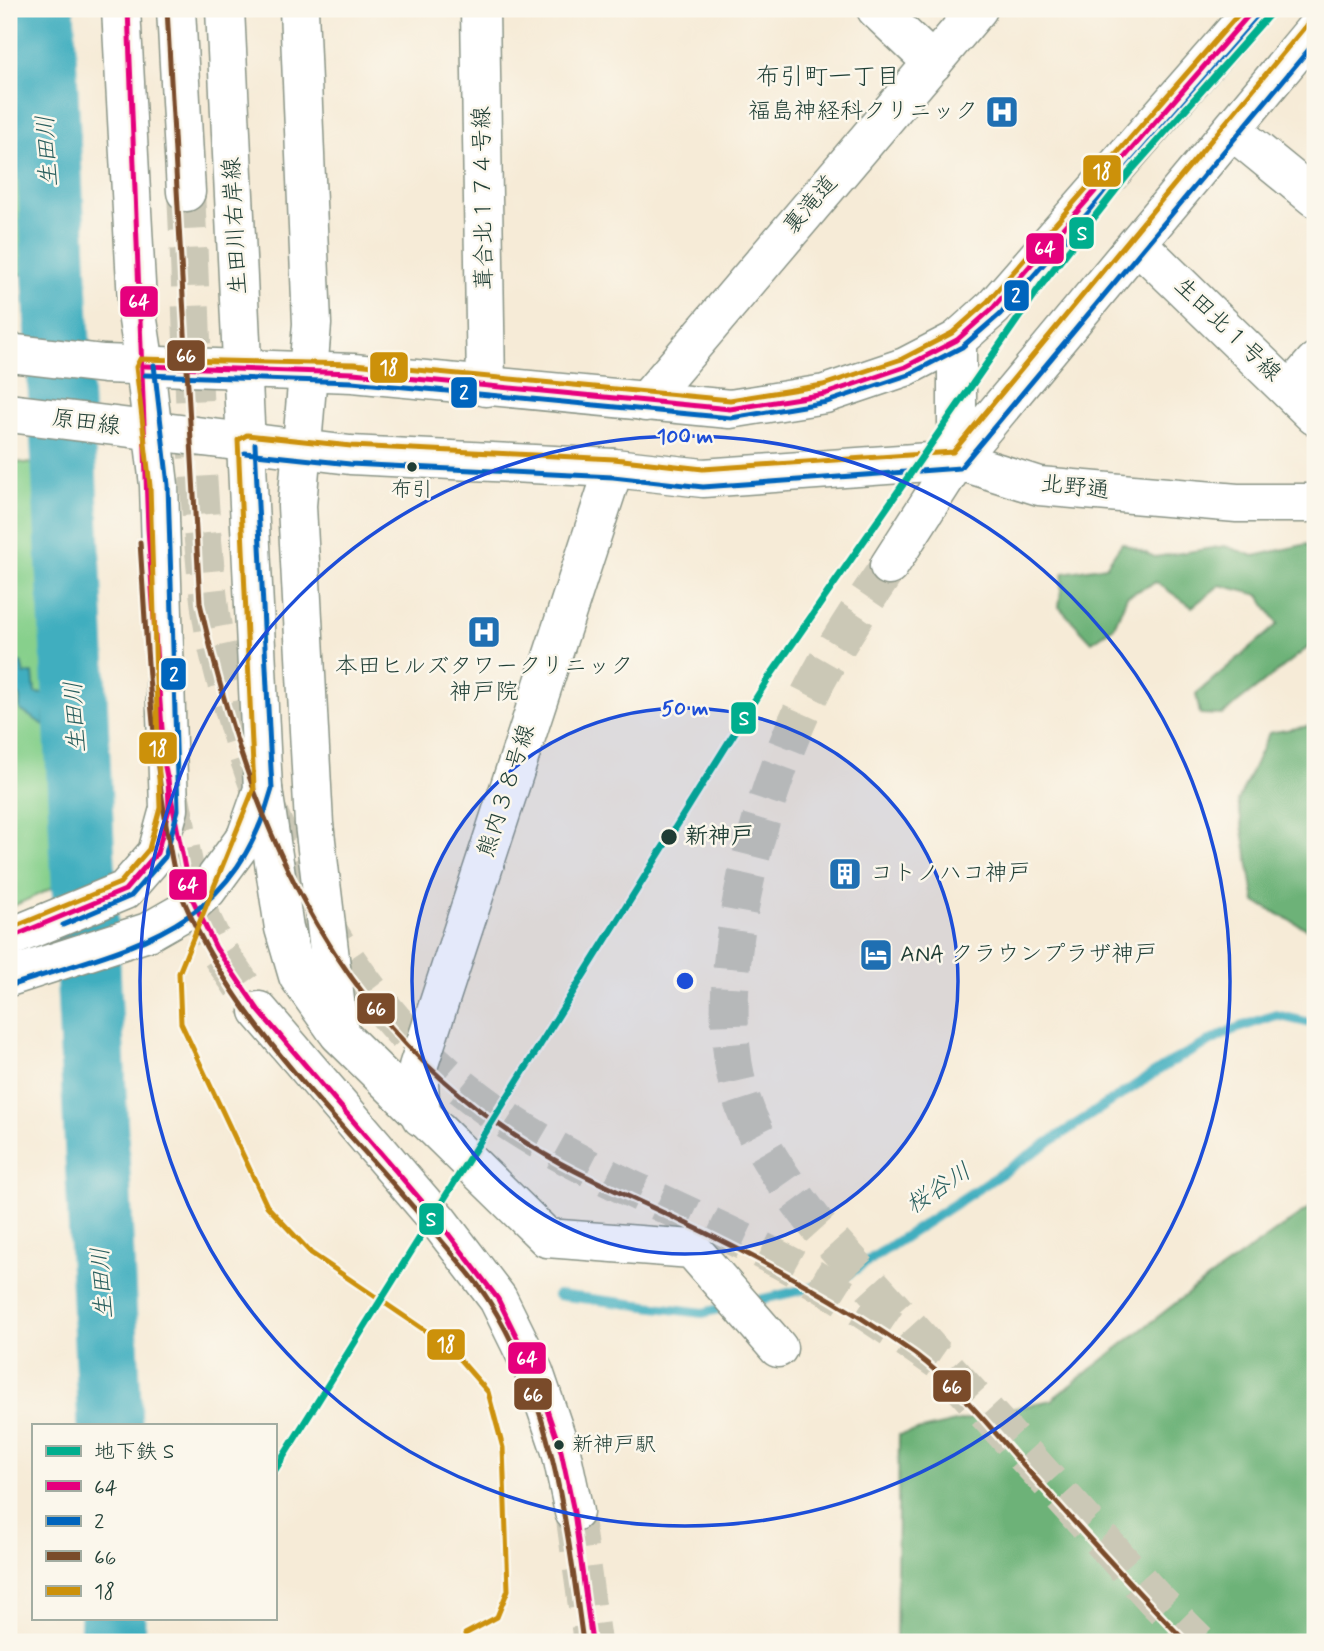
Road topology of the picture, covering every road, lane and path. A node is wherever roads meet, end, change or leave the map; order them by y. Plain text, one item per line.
1 (121, 9) edge
2 (176, 9) edge
3 (225, 9) edge
4 (299, 9) edge
5 (480, 9) edge
6 (876, 9) edge
7 (978, 9) edge
8 (1254, 9) edge
9 (1315, 29) edge
10 (933, 63) junction
11 (1233, 131) junction
12 (186, 192) tunnel mouth
13 (1315, 198) edge
14 (1138, 244) junction
15 (957, 341) junction
16 (10, 354) edge
17 (1315, 362) edge
18 (145, 366) junction
19 (242, 370) junction
20 (308, 372) junction
21 (486, 387) junction
22 (645, 402) junction
23 (1303, 404) edge
24 (9, 413) edge
25 (152, 432) junction
26 (246, 444) junction
27 (302, 450) junction
28 (957, 460) junction
29 (614, 468) junction
30 (1315, 503) edge
31 (889, 566) tunnel mouth
32 (263, 789) junction
33 (9, 938) edge
34 (9, 977) edge
35 (259, 1011) tunnel mouth
36 (339, 1034) junction
37 (421, 1117) junction
38 (778, 1348) dead end
39 (574, 1512) tunnel mouth

1 - 18 street
2 - 12 street
3 - 19 street, 生田川右岸線
4 - 20 street
5 - 21 street, 葺合北１７４号線
6 - 10 street
7 - 10 street, 裏滝道
8 - 15 street
9 - 11 street
10 - 22 street, 裏滝道
11 - 13 street
11 - 14 street
14 - 23 street, 生田北１号線
14 - 28 street
15 - 22 street
15 - 28 street
16 - 18 street
17 - 23 street
18 - 19 street
18 - 25 street
19 - 20 street
19 - 26 street, 生田川右岸線
20 - 21 street
20 - 27 street
21 - 22 street
24 - 25 street, 原田線
25 - 26 street, 原田線
25 - 33 street
26 - 27 street, 原田線
26 - 32 street, 生田川右岸線
27 - 29 street, 原田線
27 - 36 street
28 - 29 street, 原田線
28 - 30 street, 北野通
28 - 31 street
29 - 37 street, 熊内３８号線
32 - 34 street
32 - 36 street, 生田川右岸線
35 - 39 street
36 - 37 street, 生田川右岸線
37 - 38 street, 生田川右岸線

